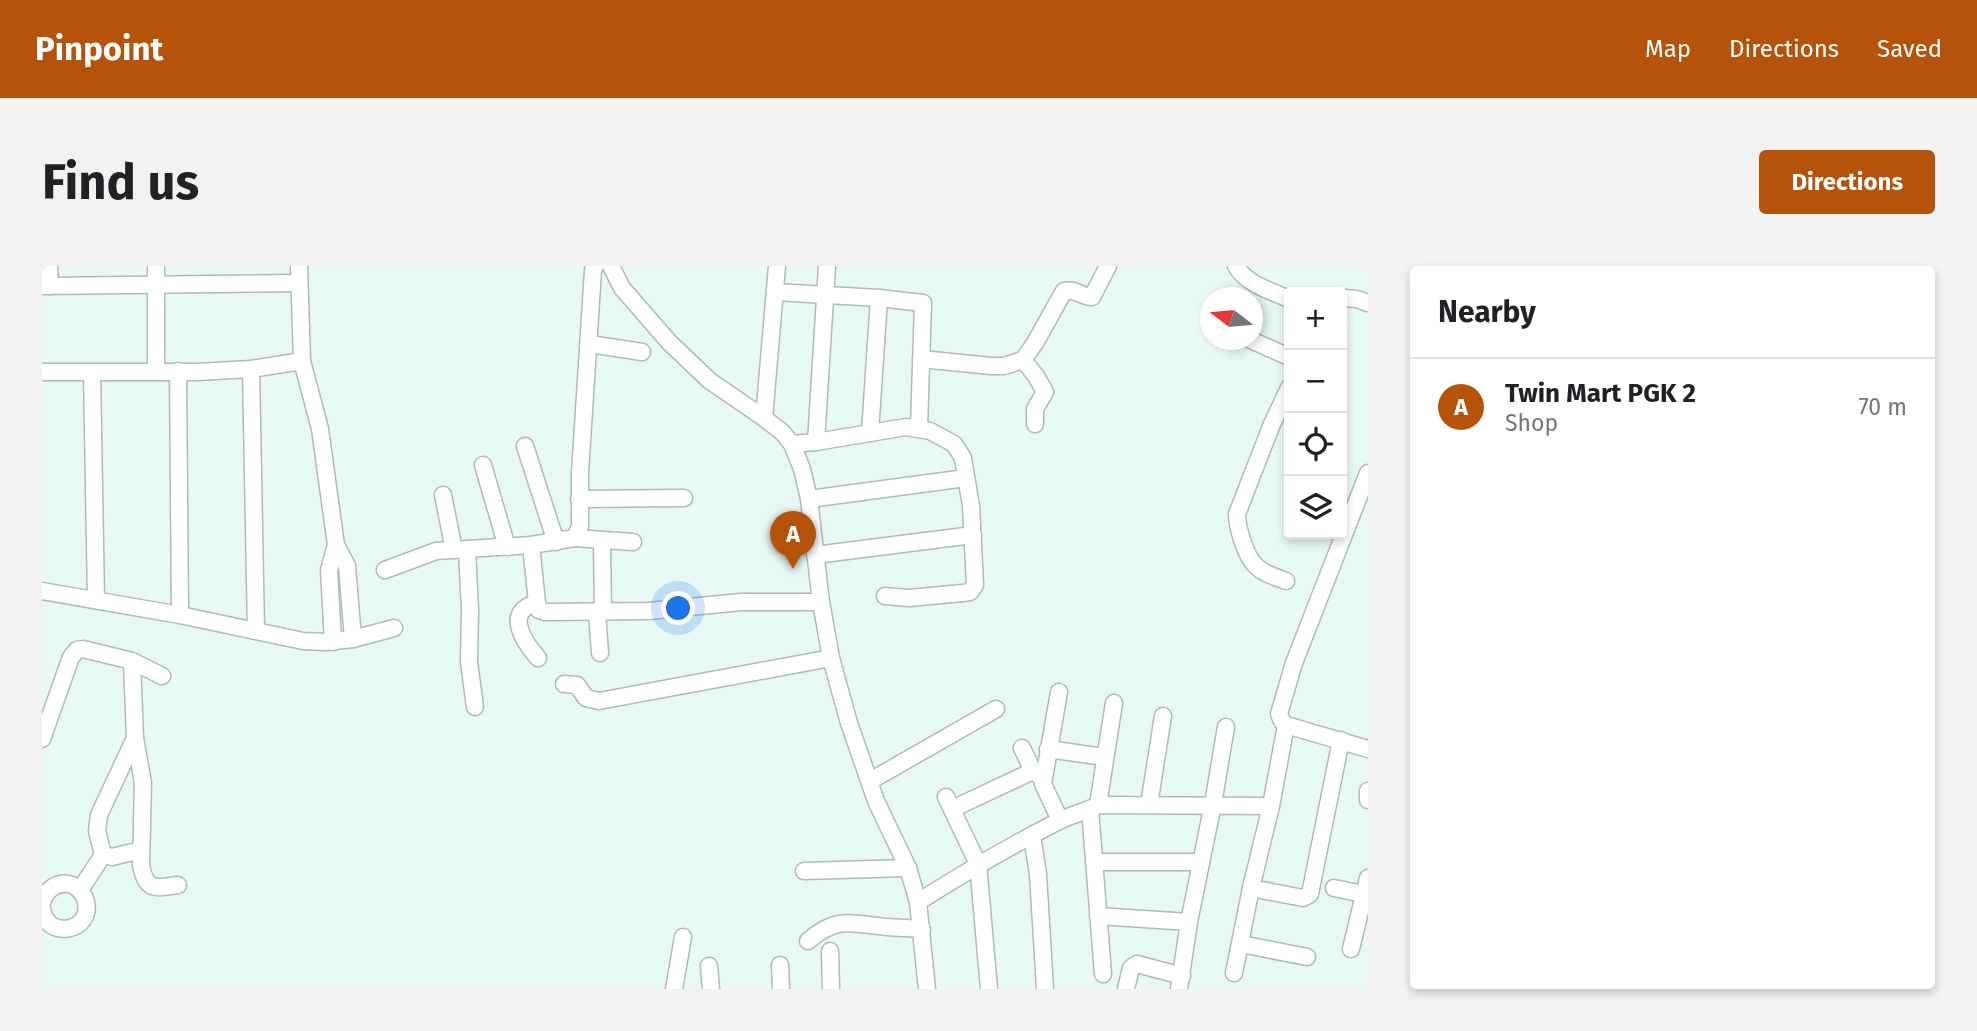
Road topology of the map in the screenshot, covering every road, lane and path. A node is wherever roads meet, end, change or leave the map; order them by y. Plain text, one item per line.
1 (49, 266) edge
2 (156, 266) edge
3 (595, 266) edge
4 (611, 266) edge
5 (777, 266) edge
6 (827, 266) edge
7 (1108, 266) edge
8 (1236, 266) edge
9 (299, 274) edge
10 (156, 284) junction
11 (46, 286) edge
12 (775, 292) junction
13 (825, 295) junction
14 (1284, 297) edge
15 (879, 298) junction
16 (1347, 298) edge
17 (1368, 303) edge
18 (590, 344) junction
19 (1263, 345) edge
20 (642, 352) dead end
21 (1284, 355) edge
22 (921, 359) junction
23 (1023, 360) junction
24 (302, 361) junction
25 (251, 369) junction
26 (156, 371) junction
27 (178, 371) junction
28 (42, 372) edge
29 (92, 373) junction
30 (1284, 399) edge
31 (764, 418) junction
32 (1035, 425) dead end
33 (919, 428) junction
34 (870, 433) junction
35 (816, 442) junction
36 (792, 444) junction
37 (525, 446) dead end
38 (483, 465) dead end
39 (1368, 473) edge
40 (966, 478) junction
41 (443, 495) dead end
42 (684, 498) dead end
43 (579, 499) junction
44 (809, 499) junction
45 (973, 535) junction
46 (575, 538) junction
47 (602, 541) junction
48 (556, 542) junction
49 (633, 542) dead end
50 (336, 545) junction
51 (531, 545) junction
52 (507, 547) junction
53 (461, 549) junction
54 (816, 555) junction
55 (385, 570) dead end
56 (1286, 580) dead end
57 (42, 591) edge
58 (885, 597) dead end
59 (96, 600) junction
60 (821, 602) junction
61 (537, 603) junction
62 (600, 612) junction
63 (180, 615) junction
64 (394, 628) dead end
65 (256, 631) junction
66 (353, 639) junction
67 (333, 642) junction
68 (600, 653) dead end
69 (538, 658) dead end
70 (831, 658) junction
71 (132, 660) junction
72 (162, 676) dead end
73 (564, 684) dead end
74 (1059, 692) dead end
75 (1114, 703) dead end
76 (475, 707) dead end
77 (996, 709) dead end
78 (1163, 716) dead end
79 (1286, 724) junction
80 (1226, 727) dead end
81 (135, 738) junction
82 (42, 739) edge
83 (1341, 740) junction
84 (1022, 748) dead end
85 (1048, 749) junction
86 (1368, 749) edge
87 (1104, 757) junction
88 (1038, 775) junction
89 (870, 781) junction
90 (1368, 791) edge
91 (1368, 800) edge
92 (1213, 804) junction
93 (1149, 805) junction
94 (1270, 806) junction
95 (1094, 807) junction
96 (1060, 820) junction
97 (1032, 836) junction
98 (141, 850) junction
99 (103, 856) junction
100 (1094, 862) junction
101 (1200, 862) junction
102 (978, 864) junction
103 (908, 868) junction
104 (804, 871) dead end
105 (178, 885) dead end
106 (1251, 888) junction
107 (1334, 888) dead end
108 (1367, 889) edge
109 (80, 890) junction
110 (45, 891) edge
111 (918, 902) junction
112 (42, 909) edge
113 (1098, 916) junction
114 (1189, 922) junction
115 (922, 929) junction
116 (683, 937) dead end
117 (807, 941) dead end
118 (1241, 944) junction
119 (1351, 949) dead end
120 (830, 951) dead end
121 (1307, 957) dead end
122 (780, 965) dead end
123 (709, 967) dead end
124 (1234, 973) dead end
125 (1103, 974) dead end
126 (1181, 983) edge
127 (674, 989) edge
128 (711, 989) edge
129 (781, 989) edge
130 (831, 989) edge
131 (927, 989) edge
132 (989, 989) edge
133 (1045, 989) edge
134 (1126, 989) edge

1 - 11 street
2 - 10 street
3 - 18 street
4 - 31 street
5 - 12 street
6 - 13 street
7 - 23 street
8 - 14 street
9 - 10 street
9 - 24 street
10 - 11 street
10 - 26 street
12 - 13 street
12 - 31 street
13 - 15 street
13 - 35 street
15 - 22 street
15 - 34 street
16 - 17 street
18 - 20 street
18 - 43 street
19 - 21 street
22 - 23 street
22 - 33 street
23 - 32 street
24 - 25 street
24 - 50 street
25 - 27 street
25 - 65 street
26 - 27 street
26 - 29 street
27 - 63 street
28 - 29 street
29 - 59 street
30 - 56 street
31 - 36 street
33 - 34 street
33 - 40 street
34 - 35 street
35 - 36 street
36 - 44 street
37 - 48 street
38 - 52 street
39 - 79 street
40 - 44 street
40 - 45 street
41 - 53 street
42 - 43 street
43 - 46 street
44 - 54 street
45 - 54 street
45 - 58 street
46 - 47 street
46 - 48 street
47 - 49 street
47 - 62 street
48 - 51 street
50 - 66 street
50 - 67 street
51 - 52 street
51 - 61 street
52 - 53 street
53 - 55 street
53 - 76 street
54 - 60 street
57 - 59 street
59 - 63 street
60 - 62 street
60 - 70 street
61 - 62 street
61 - 69 street
62 - 68 street
63 - 65 street
64 - 66 street
65 - 67 street
66 - 67 street
70 - 73 street
70 - 89 street
71 - 72 street
71 - 81 street
71 - 82 street
74 - 85 street
75 - 87 street
77 - 89 street
78 - 93 street
79 - 83 street
79 - 94 street
80 - 92 street
81 - 98 street
81 - 99 street
83 - 86 street
83 - 106 street
84 - 88 street
85 - 87 street
85 - 88 street
87 - 95 street
88 - 96 street
88 - 102 street
89 - 103 street
90 - 91 street
92 - 93 street
92 - 94 street
92 - 101 street
93 - 95 street
94 - 106 street
95 - 96 street
95 - 100 street
96 - 97 street
97 - 102 street
97 - 133 street
98 - 99 street
98 - 105 street
99 - 109 street
100 - 101 street
100 - 113 street
101 - 114 street
102 - 111 street
102 - 132 street
103 - 104 street
103 - 111 street
106 - 118 street
107 - 108 street
108 - 119 street
109 - 110 street
109 - 112 street
111 - 115 street
113 - 114 street
113 - 125 street
114 - 126 street
115 - 117 street
115 - 131 street
116 - 127 street
118 - 121 street
118 - 124 street
120 - 130 street
122 - 129 street
123 - 128 street
126 - 134 street

